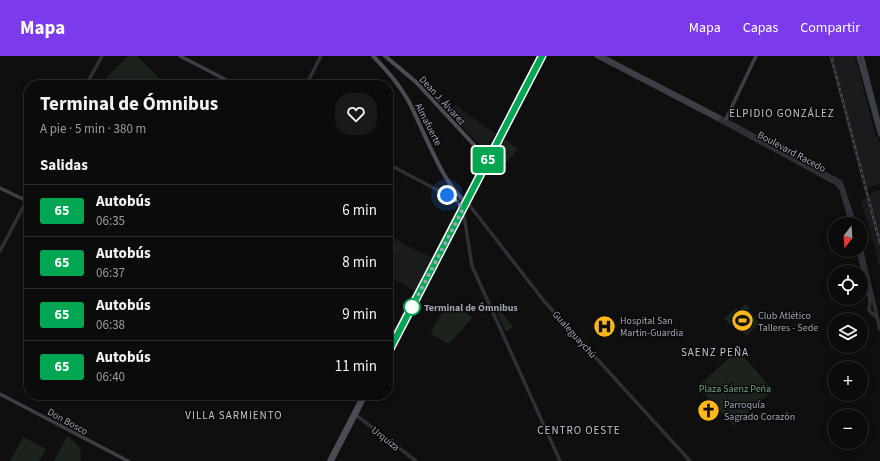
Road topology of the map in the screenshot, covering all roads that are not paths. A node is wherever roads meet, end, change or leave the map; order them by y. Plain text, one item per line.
1 (102, 56) edge
2 (180, 56) edge
3 (321, 56) edge
4 (373, 56) edge
5 (385, 56) edge
6 (538, 56) edge
7 (542, 56) edge
8 (596, 56) edge
9 (602, 56) edge
10 (756, 56) edge
11 (858, 56) edge
12 (862, 56) edge
13 (89, 80) edge
14 (226, 80) edge
15 (309, 80) edge
16 (718, 118) junction
17 (726, 119) junction
18 (880, 126) edge
19 (880, 135) edge
20 (487, 159) junction
21 (393, 167) edge
22 (0, 188) edge
23 (452, 189) junction
24 (447, 195) junction
25 (24, 199) edge
26 (465, 201) junction
27 (462, 207) junction
28 (24, 208) edge
29 (849, 217) edge
30 (853, 217) edge
31 (0, 251) edge
32 (860, 257) edge
33 (863, 257) edge
34 (870, 307) junction
35 (875, 308) junction
36 (871, 313) junction
37 (877, 318) junction
38 (880, 329) edge
39 (393, 337) edge
40 (393, 343) edge
41 (0, 394) edge
42 (360, 400) edge
43 (364, 400) edge
44 (356, 415) junction
45 (128, 461) edge
46 (329, 461) edge
47 (332, 461) edge
48 (416, 461) edge
49 (560, 461) edge
50 (690, 461) edge

1 - 13 street
2 - 14 main road
3 - 15 street
4 - 23 main road, Almafuerte
5 - 20 main road, Dean J. Álvarez
6 - 20 main road
7 - 20 main road
8 - 16 main road, Boulevard Racedo
9 - 16 main road, Boulevard Racedo
10 - 17 main road
11 - 19 main road
12 - 18 main road
16 - 17 street
16 - 17 street, Boulevard Racedo
17 - 29 street, Boulevard Racedo
17 - 30 street, Boulevard Racedo
20 - 26 main road
21 - 24 street
22 - 25 main road
23 - 24 main road
23 - 26 main road, Almafuerte
24 - 27 street
26 - 27 main road
26 - 50 street, Gualeguaychú
27 - 39 main road
27 - 40 main road
27 - 49 street
28 - 31 street
32 - 34 street
33 - 35 street
34 - 35 street
34 - 36 street
35 - 36 street
35 - 37 street
36 - 37 street
37 - 38 street
41 - 45 main road, Don Bosco
42 - 46 main road
43 - 44 main road
44 - 47 main road
44 - 48 street, Urquiza

